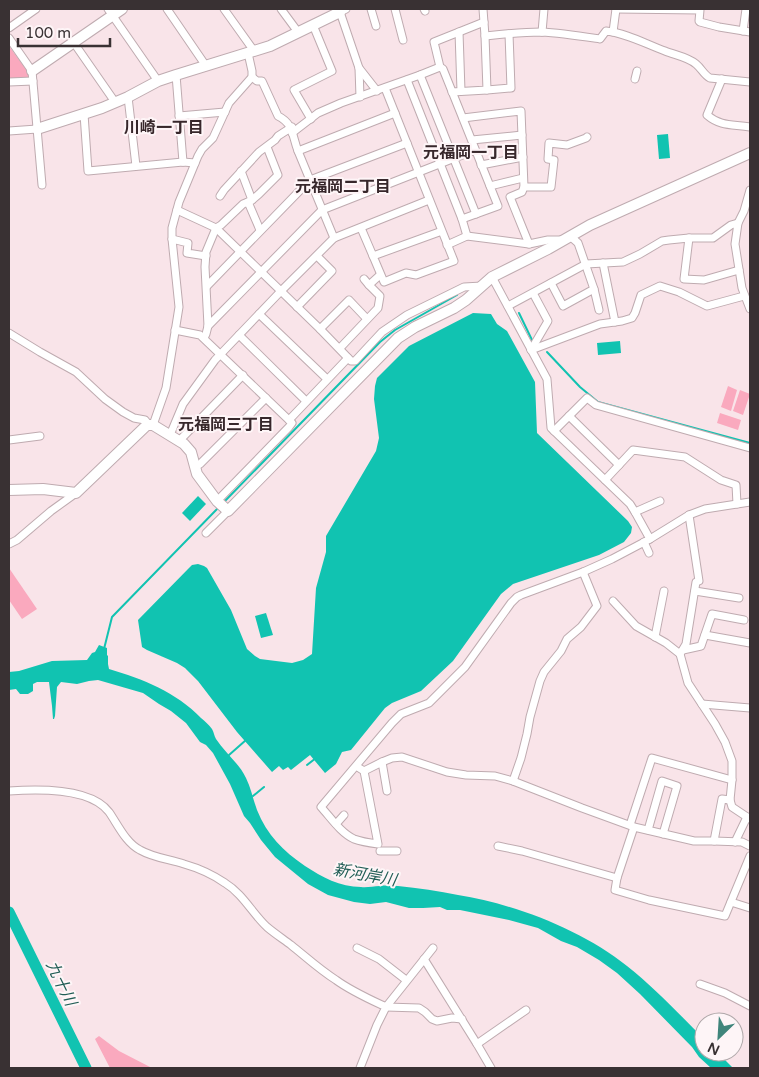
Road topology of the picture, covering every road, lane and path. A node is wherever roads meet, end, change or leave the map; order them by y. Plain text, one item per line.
1 (36, 9) edge
2 (122, 9) edge
3 (167, 9) edge
4 (224, 9) edge
5 (281, 9) edge
6 (371, 9) edge
7 (395, 9) edge
8 (483, 9) edge
9 (544, 9) edge
10 (616, 9) edge
11 (700, 9) edge
12 (746, 9) edge
13 (341, 10) edge
14 (110, 12) edge
15 (484, 22) junction
16 (313, 25) junction
17 (376, 26) dead end
18 (9, 28) edge
19 (298, 32) junction
20 (459, 32) junction
21 (542, 32) junction
22 (614, 32) junction
23 (747, 32) edge
24 (509, 34) junction
25 (485, 36) junction
26 (9, 38) edge
27 (403, 40) dead end
28 (74, 43) junction
29 (251, 52) junction
30 (206, 66) junction
31 (440, 67) junction
32 (359, 68) junction
33 (176, 75) junction
34 (32, 76) junction
35 (252, 77) junction
36 (413, 78) junction
37 (722, 79) junction
38 (9, 82) edge
39 (158, 82) junction
40 (750, 82) edge
41 (385, 88) junction
42 (487, 90) junction
43 (377, 91) junction
44 (461, 91) junction
45 (452, 92) junction
46 (128, 97) junction
47 (360, 97) junction
48 (115, 102) junction
49 (225, 112) junction
50 (395, 113) junction
51 (84, 114) junction
52 (179, 116) junction
53 (463, 118) junction
54 (311, 119) junction
55 (750, 119) edge
56 (748, 126) edge
57 (37, 129) junction
58 (292, 130) junction
59 (9, 131) edge
60 (522, 135) junction
61 (587, 137) dead end
62 (472, 140) junction
63 (406, 143) junction
64 (267, 147) junction
65 (476, 150) junction
66 (298, 151) junction
67 (750, 153) edge
68 (522, 157) junction
69 (454, 159) junction
70 (183, 162) junction
71 (195, 163) junction
72 (440, 164) junction
73 (482, 165) junction
74 (136, 166) junction
75 (241, 171) junction
76 (418, 172) junction
77 (523, 178) junction
78 (310, 180) junction
79 (42, 185) dead end
80 (490, 186) junction
81 (524, 187) junction
82 (750, 194) edge
83 (220, 196) dead end
84 (430, 200) junction
85 (250, 201) junction
86 (176, 210) junction
87 (322, 210) junction
88 (476, 214) junction
89 (462, 219) junction
90 (738, 223) junction
91 (216, 228) junction
92 (361, 228) junction
93 (260, 230) junction
94 (442, 231) junction
95 (468, 236) junction
96 (334, 238) junction
97 (567, 238) junction
98 (689, 238) junction
99 (172, 239) junction
100 (529, 244) junction
101 (447, 245) junction
102 (240, 251) junction
103 (206, 256) junction
104 (317, 256) junction
105 (373, 256) junction
106 (603, 263) junction
107 (586, 264) junction
108 (739, 270) junction
109 (260, 271) junction
110 (380, 275) junction
111 (492, 277) junction
112 (551, 283) junction
113 (206, 286) junction
114 (482, 286) junction
115 (594, 289) junction
116 (281, 291) junction
117 (533, 293) junction
118 (744, 296) junction
119 (508, 306) junction
120 (297, 307) junction
121 (750, 309) edge
122 (599, 310) dead end
123 (259, 314) junction
124 (367, 319) junction
125 (615, 322) junction
126 (208, 326) junction
127 (320, 329) junction
128 (176, 330) junction
129 (9, 333) edge
130 (239, 335) junction
131 (204, 338) junction
132 (340, 348) junction
133 (531, 350) junction
134 (220, 354) junction
135 (348, 358) junction
136 (243, 376) junction
137 (327, 379) junction
138 (266, 398) junction
139 (306, 402) junction
140 (569, 416) junction
141 (288, 420) junction
142 (151, 425) junction
143 (554, 431) junction
144 (40, 436) dead end
145 (174, 438) junction
146 (9, 440) edge
147 (750, 448) edge
148 (619, 465) junction
149 (195, 467) junction
150 (605, 480) junction
151 (9, 490) edge
152 (76, 493) junction
153 (217, 501) junction
154 (660, 501) dead end
155 (750, 502) edge
156 (737, 504) junction
157 (228, 511) junction
158 (635, 512) junction
159 (689, 515) junction
160 (206, 534) dead end
161 (647, 540) junction
162 (9, 544) edge
163 (649, 553) dead end
164 (583, 572) junction
165 (664, 591) dead end
166 (695, 591) junction
167 (739, 598) dead end
168 (613, 601) dead end
169 (744, 620) dead end
170 (705, 635) junction
171 (655, 637) junction
172 (750, 643) edge
173 (682, 652) junction
174 (702, 704) junction
175 (750, 708) edge
176 (382, 762) junction
177 (356, 766) junction
178 (364, 771) junction
179 (732, 780) junction
180 (513, 781) junction
181 (9, 791) edge
182 (387, 791) dead end
183 (730, 800) junction
184 (344, 816) dead end
185 (749, 818) edge
186 (336, 824) junction
187 (632, 826) junction
188 (648, 830) junction
189 (663, 834) junction
190 (714, 841) junction
191 (735, 842) junction
192 (498, 846) dead end
193 (750, 846) edge
194 (379, 848) junction
195 (397, 851) dead end
196 (750, 856) edge
197 (379, 859) dead end
198 (617, 878) junction
199 (731, 902) junction
200 (750, 908) edge
201 (357, 948) dead end
202 (432, 948) dead end
203 (424, 958) junction
204 (406, 980) junction
205 (700, 984) dead end
206 (750, 1006) edge
207 (386, 1007) junction
208 (526, 1010) dead end
209 (462, 1019) junction
210 (477, 1044) junction
211 (360, 1068) edge
212 (491, 1068) edge

1 - 18 street
2 - 14 street
3 - 30 street
4 - 29 street
5 - 19 street
6 - 17 street
7 - 27 street
8 - 15 street
9 - 21 street
10 - 11 street
10 - 22 street
11 - 23 street
12 - 23 street
13 - 16 street
13 - 32 street
14 - 28 street
14 - 39 street
15 - 20 street
15 - 25 street
16 - 19 street
16 - 54 street
19 - 29 street
20 - 31 street
20 - 44 street
21 - 22 street
21 - 24 street
22 - 37 street
24 - 25 street
24 - 42 street
25 - 42 street
26 - 34 street
28 - 34 street
28 - 48 street
29 - 30 street
29 - 35 street
30 - 33 street
31 - 36 street
31 - 45 street
32 - 43 street
32 - 47 street
33 - 39 street
33 - 52 street
34 - 38 street
34 - 57 street
35 - 49 street
35 - 58 street
36 - 41 street
36 - 69 street
36 - 72 street
37 - 40 street
37 - 56 street
39 - 46 street
41 - 43 street
41 - 50 street
42 - 44 street
43 - 47 street
44 - 45 street
45 - 53 street
46 - 48 street
46 - 74 street
47 - 54 street
48 - 51 street
49 - 52 street
49 - 71 street
50 - 63 street
50 - 66 street
51 - 57 street
51 - 74 street
52 - 70 street
53 - 60 street
53 - 62 street
54 - 58 street
55 - 56 street
57 - 59 street
57 - 79 street
58 - 64 street
58 - 66 street
60 - 62 street
60 - 68 street
61 - 81 street
62 - 65 street
63 - 76 street
63 - 78 street
64 - 75 street
64 - 85 street
65 - 69 street
65 - 73 street
66 - 78 street
67 - 97 street
68 - 73 street
68 - 77 street
69 - 72 street
69 - 88 street
70 - 71 street
70 - 74 street
71 - 86 street
72 - 76 street
72 - 89 street
73 - 80 street
75 - 83 street
75 - 85 street
76 - 84 street
76 - 87 street
77 - 80 street
77 - 81 street
78 - 87 street
78 - 93 street
80 - 88 street
81 - 100 street
82 - 90 street
84 - 92 street
84 - 94 street
85 - 91 street
85 - 93 street
86 - 91 street
86 - 99 street
87 - 96 street
87 - 109 street
88 - 89 street
89 - 95 street
90 - 98 street
90 - 108 street
91 - 102 street
91 - 103 street
92 - 96 street
92 - 105 street
93 - 102 street
94 - 101 street
94 - 105 street
95 - 100 street
95 - 101 street
96 - 104 street
97 - 100 street
97 - 107 street
97 - 111 street
98 - 106 street
98 - 108 street
99 - 103 street
99 - 128 street
101 - 110 street
102 - 109 street
102 - 113 street
103 - 113 street
104 - 116 street
104 - 120 street
105 - 110 street
106 - 107 street
106 - 125 street
107 - 112 street
107 - 115 street
108 - 118 street
109 - 116 street
109 - 126 street
110 - 124 street
111 - 114 street
111 - 119 street
112 - 115 street
112 - 117 street
113 - 126 street
114 - 135 street
114 - 157 street
115 - 122 street
116 - 120 street
116 - 123 street
117 - 119 street
117 - 133 street
118 - 121 street
118 - 125 street
119 - 133 street
120 - 127 street
123 - 130 street
123 - 137 street
124 - 127 street
124 - 132 street
125 - 133 street
126 - 131 street
127 - 132 street
128 - 131 street
128 - 142 street
129 - 142 street
130 - 134 street
130 - 139 street
131 - 134 street
132 - 135 street
133 - 143 street
134 - 136 street
134 - 145 street
135 - 137 street
136 - 138 street
136 - 145 street
137 - 139 street
138 - 141 street
138 - 149 street
139 - 141 street
140 - 143 street
140 - 147 street
140 - 148 street
141 - 153 street
142 - 145 street
142 - 152 street
143 - 150 street
144 - 146 street
145 - 149 street
148 - 150 street
148 - 156 street
149 - 153 street
150 - 158 street
151 - 152 street
152 - 162 street
153 - 157 street
154 - 158 street
155 - 156 street
156 - 159 street
157 - 160 street
158 - 161 street
159 - 161 street
159 - 166 street
161 - 163 street
161 - 164 street
164 - 177 street
164 - 180 street
165 - 171 street
166 - 167 street
166 - 173 street
168 - 171 street
169 - 170 street
170 - 172 street
170 - 173 street
171 - 173 street
173 - 174 street
174 - 175 street
174 - 179 street
176 - 178 street
176 - 180 street
176 - 182 street
177 - 178 street
177 - 186 street
178 - 194 street
179 - 183 street
179 - 187 street
180 - 187 street
181 - 207 street
183 - 185 street
183 - 190 street
184 - 186 street
185 - 191 street
186 - 194 street
187 - 188 street
187 - 198 street
188 - 189 street
188 - 189 street
189 - 190 street
190 - 191 street
191 - 193 street
192 - 198 street
194 - 195 street
194 - 197 street
196 - 199 street
198 - 199 street
199 - 200 street
201 - 204 street
202 - 203 street
203 - 204 street
203 - 209 street
204 - 207 street
205 - 206 street
207 - 209 street
207 - 211 street
208 - 210 street
209 - 210 street
210 - 212 street

